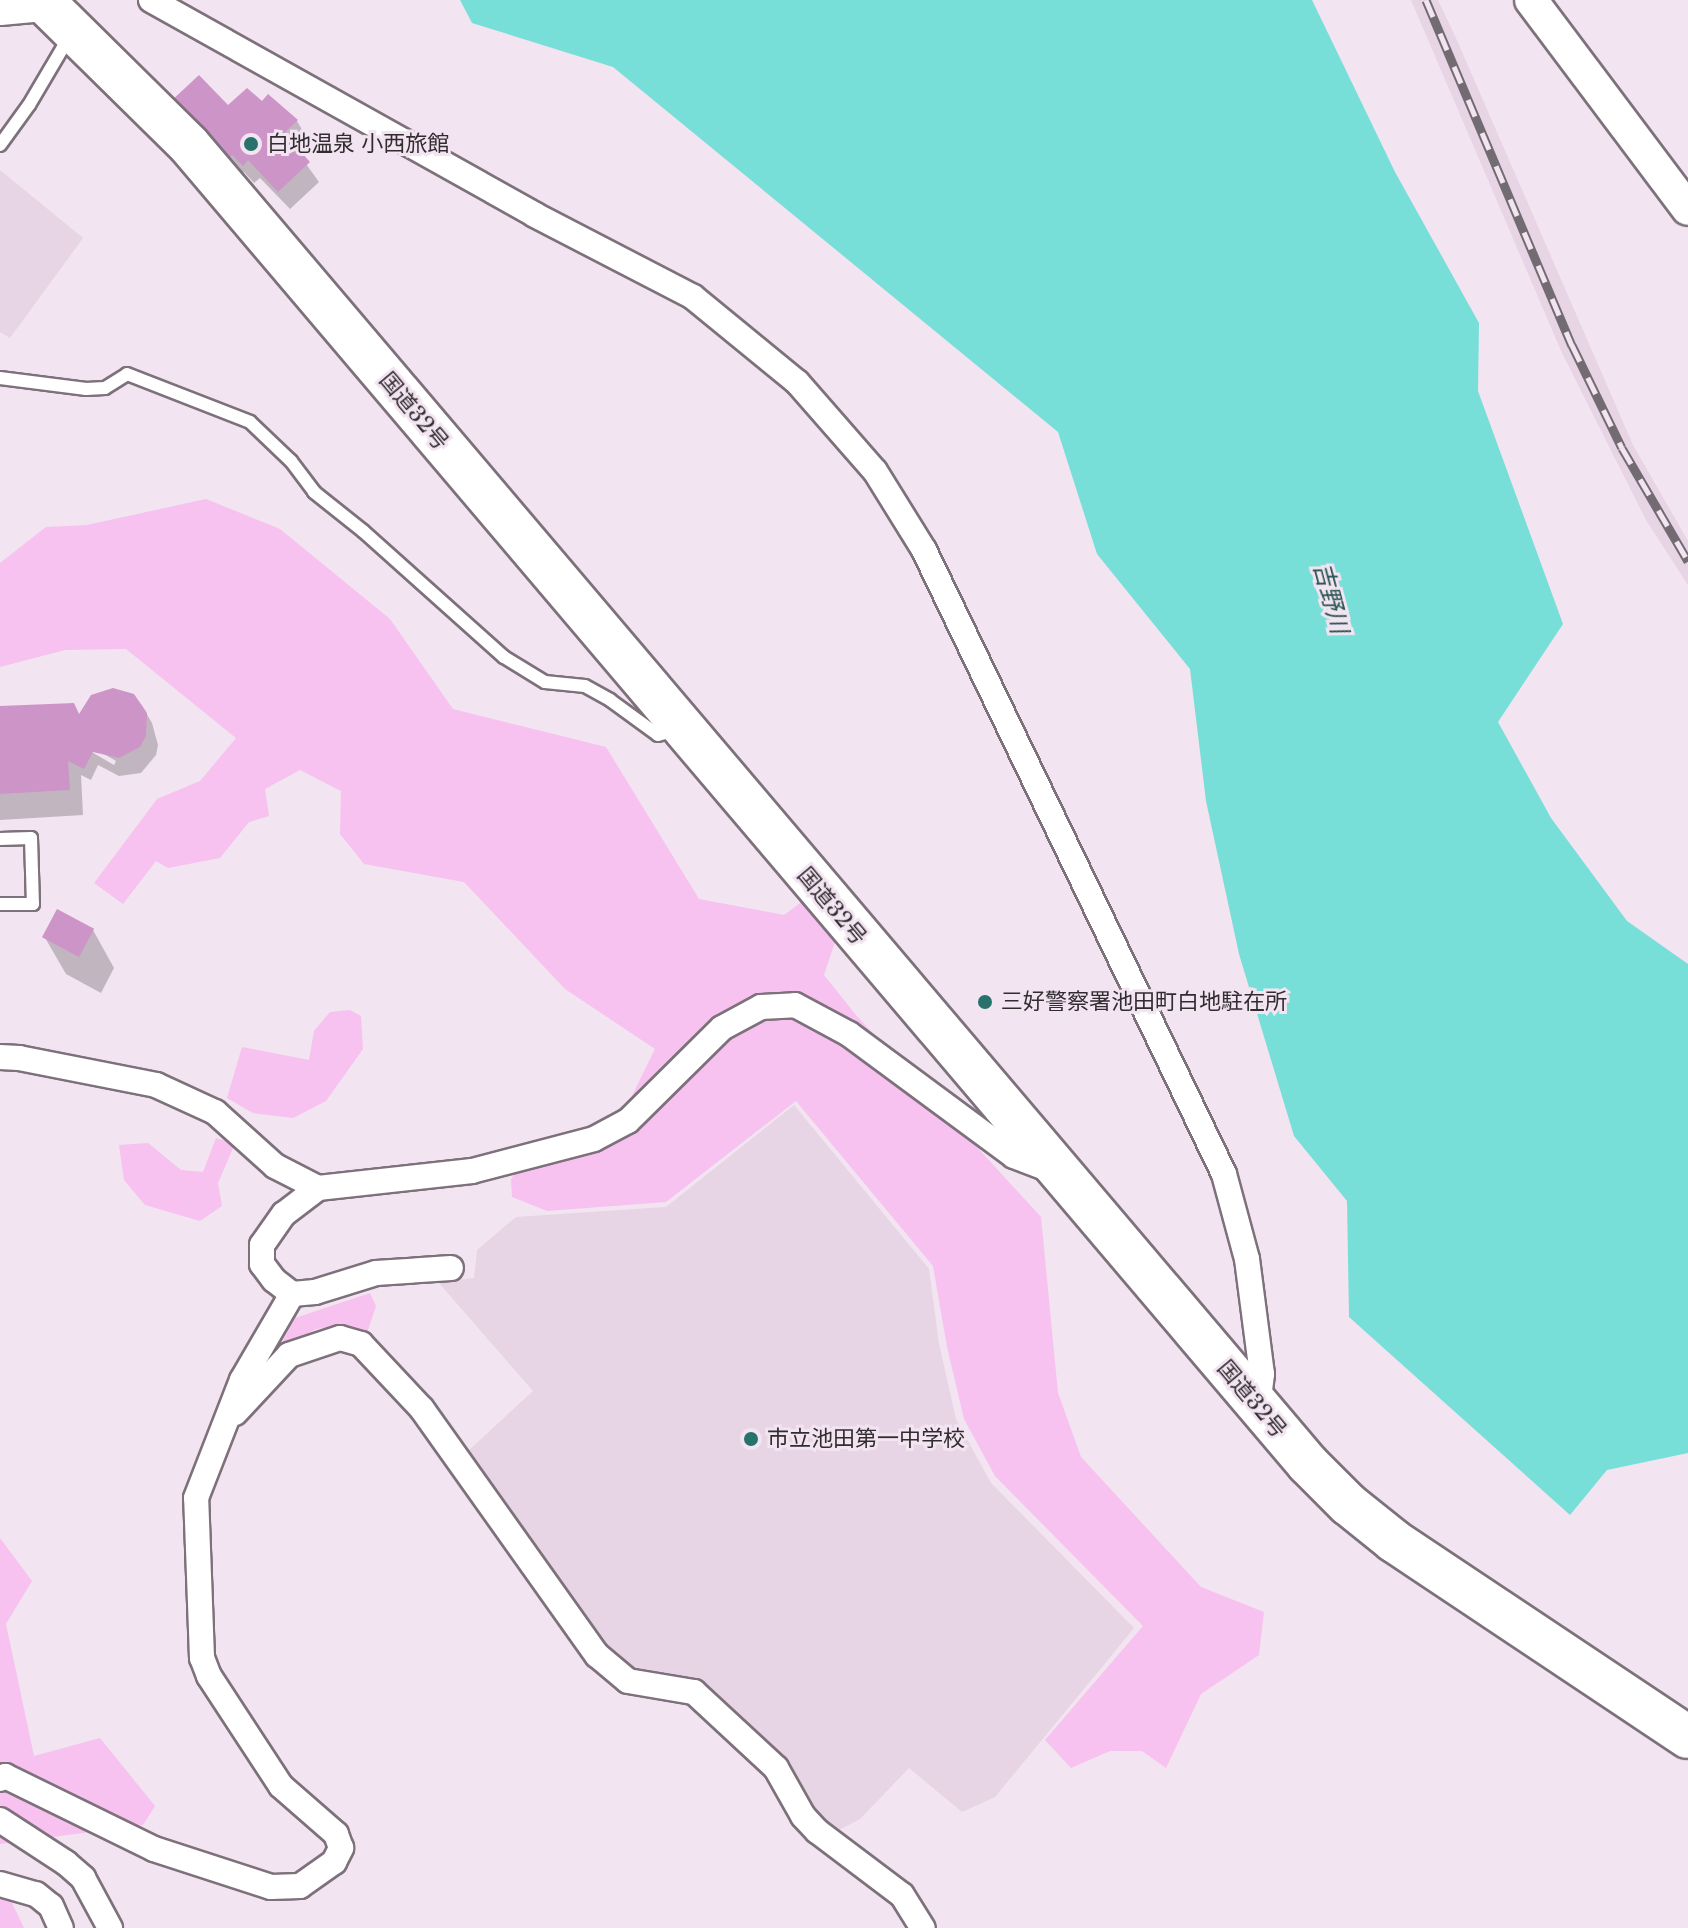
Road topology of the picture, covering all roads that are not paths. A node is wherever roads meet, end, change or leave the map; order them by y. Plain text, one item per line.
1 (42, 0) edge
2 (151, 0) edge
3 (1531, 0) edge
4 (0, 4) edge
5 (73, 30) junction
6 (0, 145) edge
7 (1688, 209) edge
8 (0, 378) edge
9 (681, 726) junction
10 (0, 839) edge
11 (0, 904) edge
12 (0, 1057) edge
13 (1061, 1174) junction
14 (318, 1188) junction
15 (451, 1268) dead end
16 (292, 1294) junction
17 (1258, 1406) junction
18 (228, 1421) junction
19 (1688, 1737) edge
20 (0, 1779) edge
21 (0, 1820) edge
22 (0, 1884) edge
23 (61, 1928) edge
24 (110, 1928) edge
25 (923, 1928) edge

1 - 4 highway, 国道32号
1 - 5 highway, 国道32号
2 - 17 street
3 - 7 street
5 - 6 lane
5 - 9 highway, 国道32号
8 - 9 lane
9 - 13 highway, 国道32号
10 - 11 lane
12 - 14 street
13 - 14 street
13 - 17 highway, 国道32号
14 - 16 street
15 - 16 street
16 - 18 street
17 - 19 highway, 国道32号
18 - 20 street
18 - 25 street
21 - 24 street
22 - 23 street

